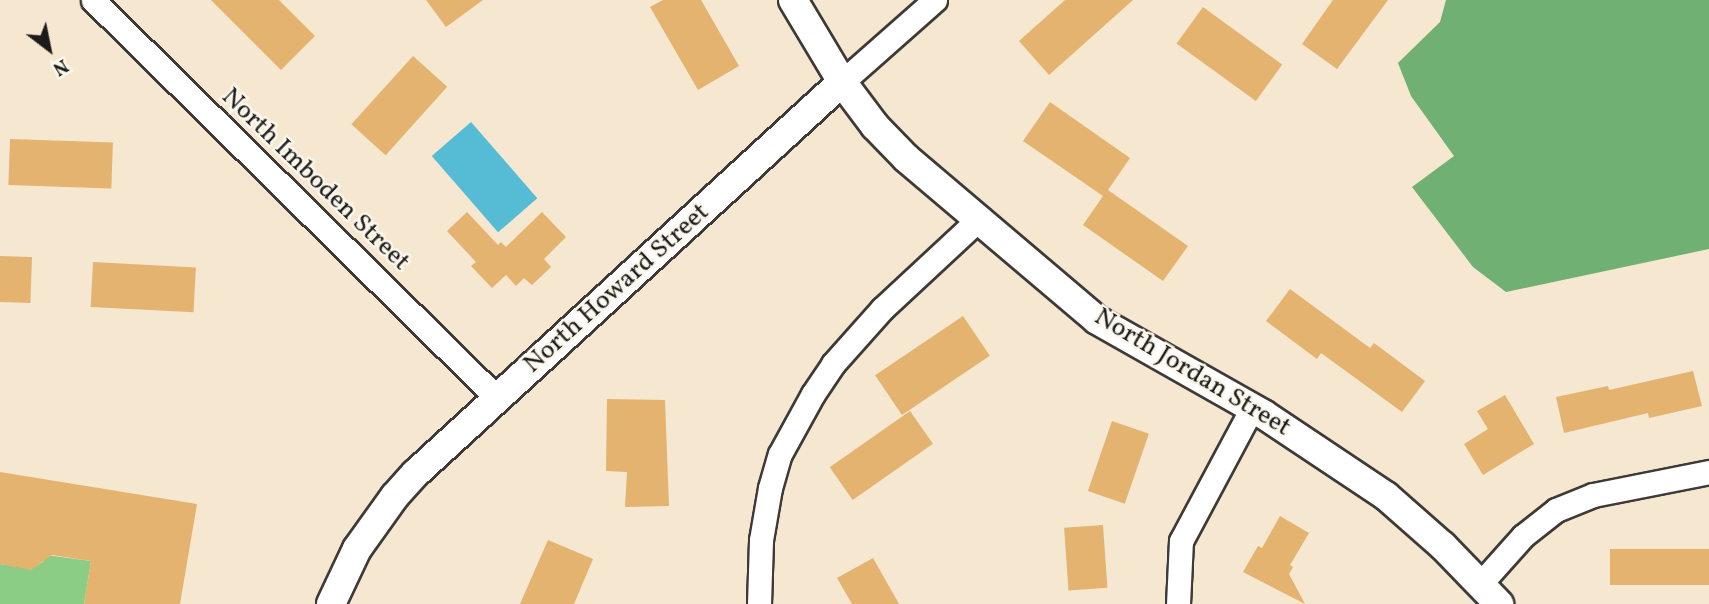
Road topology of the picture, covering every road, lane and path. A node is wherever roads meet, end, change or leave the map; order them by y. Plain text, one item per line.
1 (93, 0) edge
2 (793, 0) edge
3 (935, 0) edge
4 (842, 82) junction
5 (980, 218) junction
6 (498, 399) junction
7 (1252, 408) junction
8 (1709, 472) edge
9 (1490, 594) edge
10 (331, 604) edge
11 (759, 604) edge
12 (1178, 604) edge

1 - 6 street, North Imboden Street
2 - 4 street, North Jordan Street
3 - 4 street, North Howard Street
4 - 5 street, North Jordan Street
4 - 6 street, North Howard Street
5 - 7 street, North Jordan Street
5 - 11 street
6 - 10 street, North Howard Street
7 - 9 street, North Jordan Street
7 - 12 street
8 - 9 street

